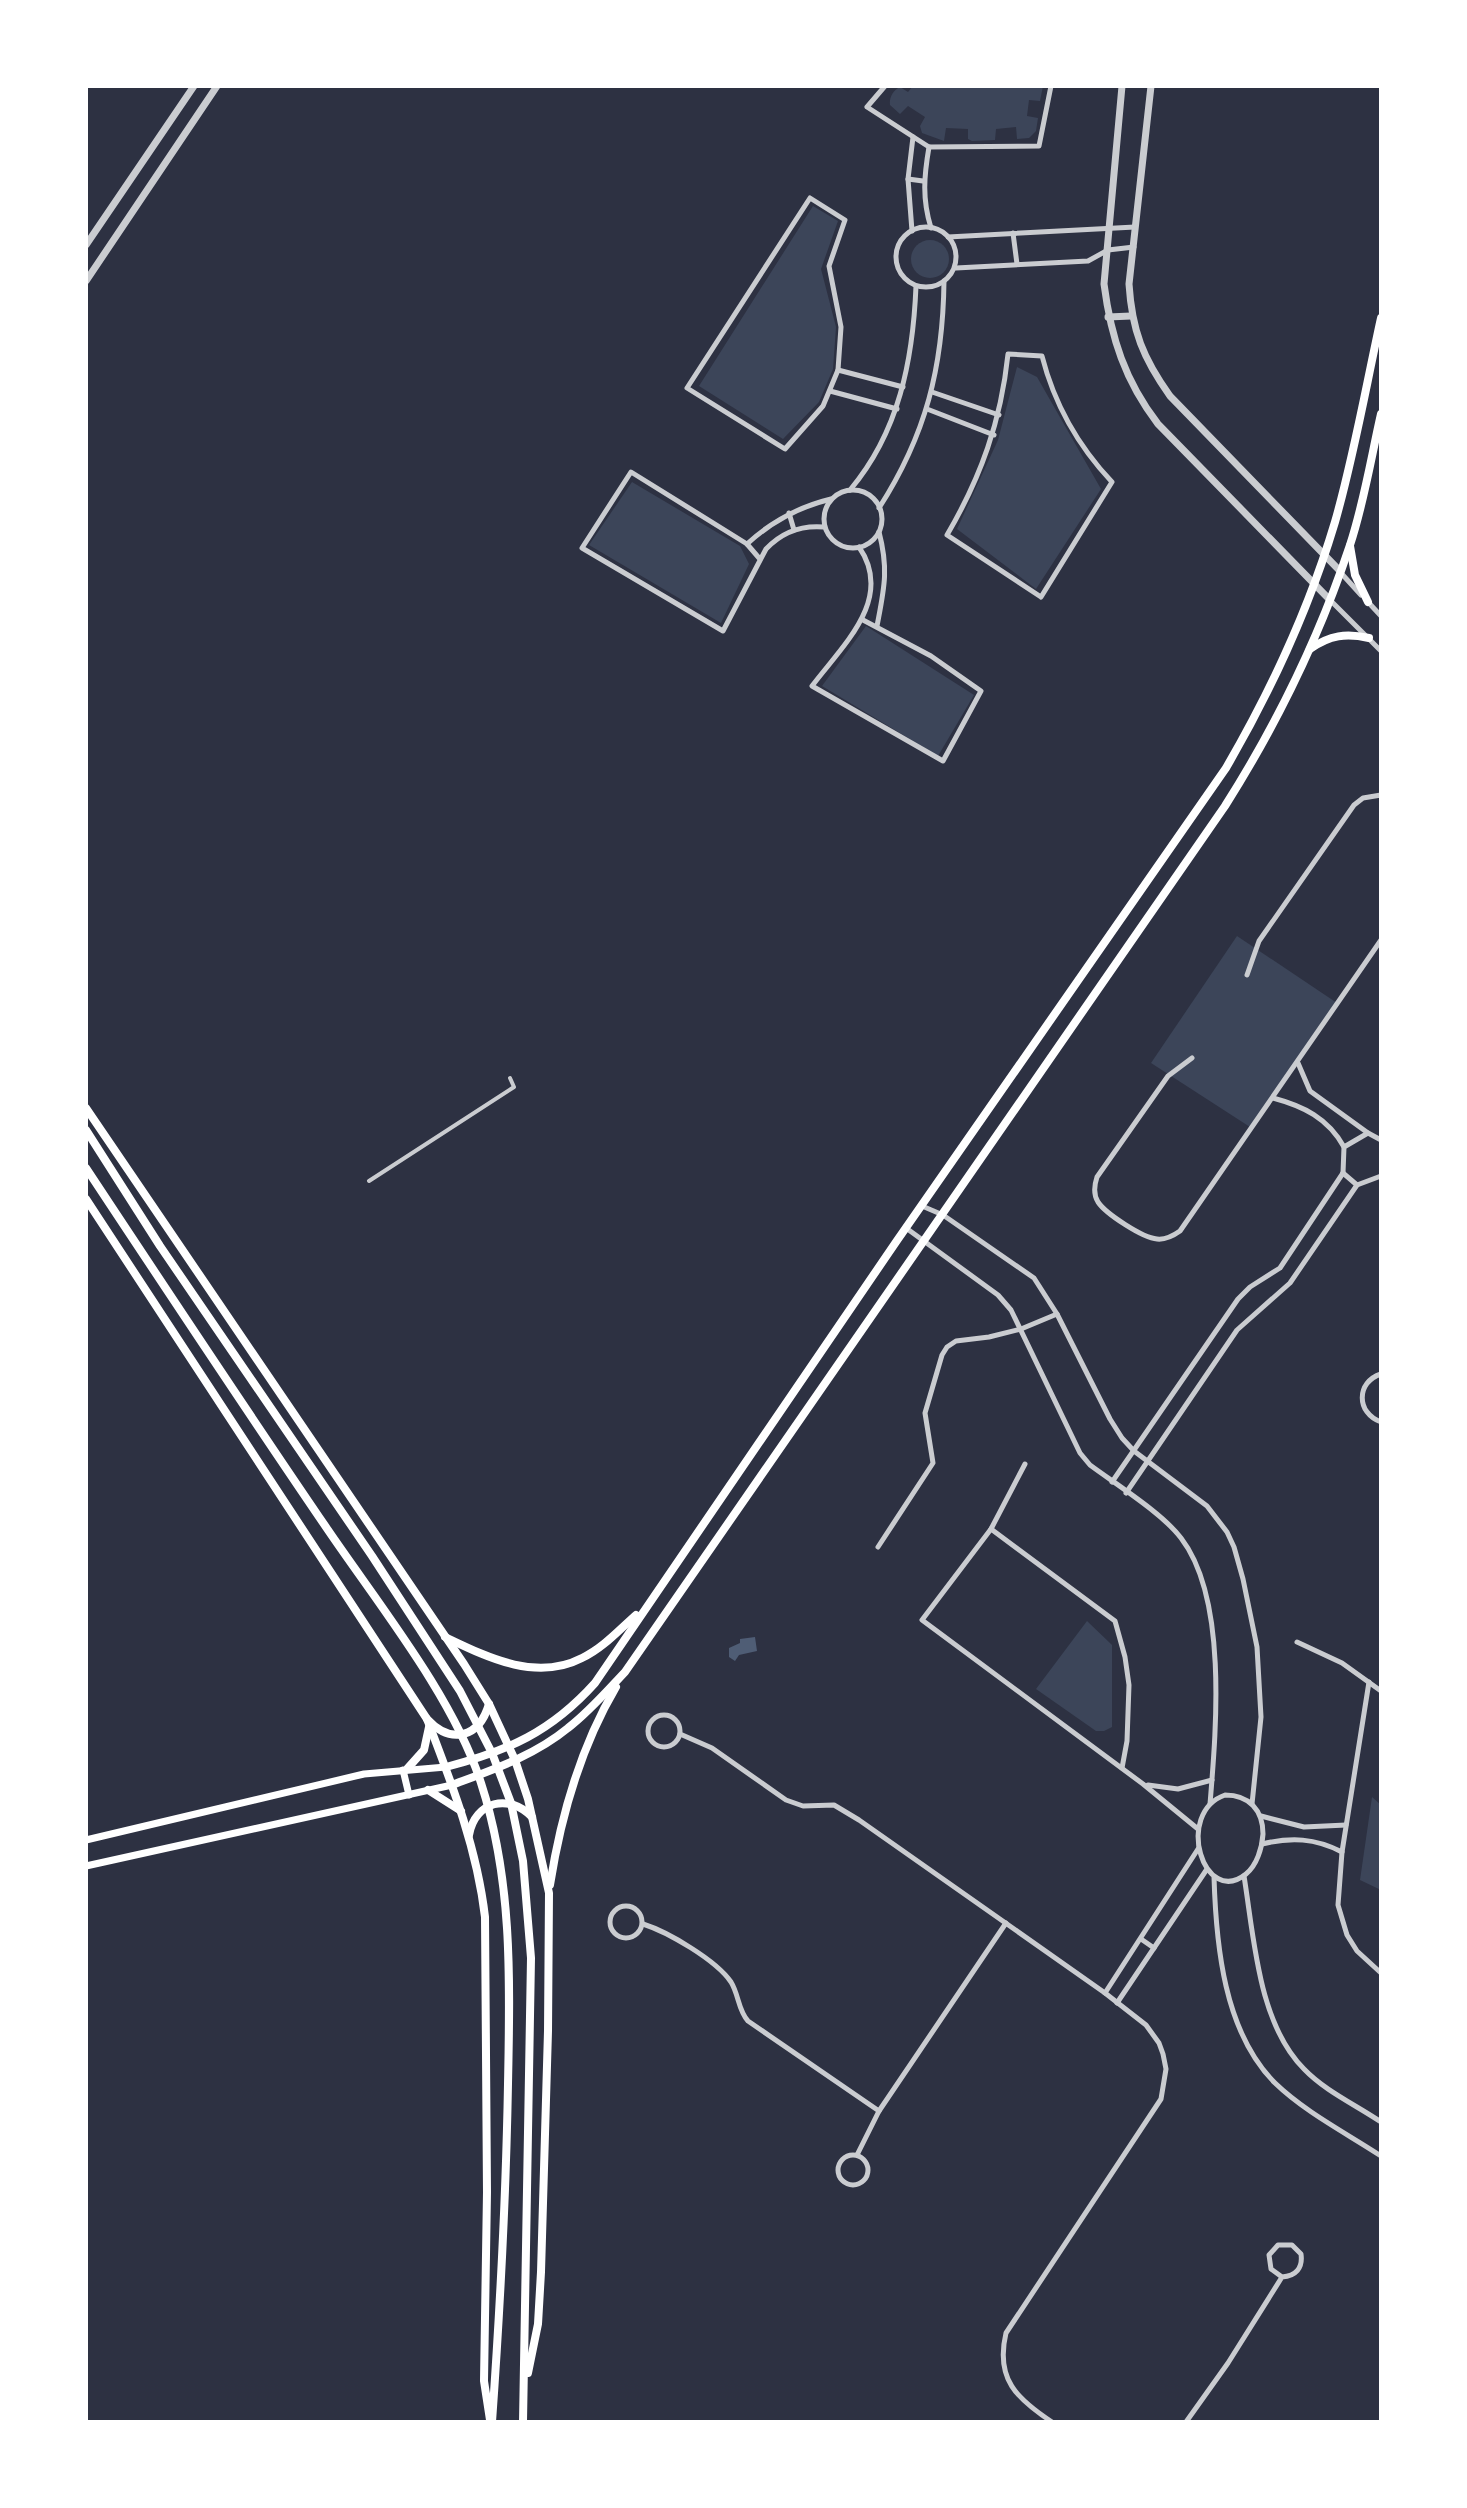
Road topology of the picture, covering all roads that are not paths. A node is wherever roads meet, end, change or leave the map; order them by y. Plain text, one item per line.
1 (194, 86) edge
2 (217, 86) edge
3 (885, 86) edge
4 (1051, 86) edge
5 (1122, 86) edge
6 (1151, 86) edge
7 (913, 137) junction
8 (929, 147) junction
9 (908, 179) junction
10 (923, 181) junction
11 (115, 202) junction
12 (131, 214) junction
13 (1109, 227) junction
14 (1136, 227) junction
15 (931, 228) junction
16 (912, 231) junction
17 (1013, 233) junction
18 (948, 237) junction
19 (86, 245) edge
20 (1134, 247) junction
21 (1108, 250) junction
22 (1017, 264) junction
23 (956, 268) junction
24 (86, 281) edge
25 (944, 281) junction
26 (916, 286) junction
27 (1131, 316) junction
28 (1108, 317) junction
29 (1381, 318) edge
30 (838, 370) junction
31 (903, 387) junction
32 (830, 391) junction
33 (932, 392) junction
34 (897, 409) junction
35 (927, 409) junction
36 (1381, 414) edge
37 (999, 415) junction
38 (994, 435) junction
39 (850, 490) junction
40 (832, 499) junction
41 (879, 508) junction
42 (789, 513) junction
43 (824, 527) junction
44 (794, 530) junction
45 (879, 532) junction
46 (747, 544) junction
47 (1350, 545) junction
48 (859, 547) junction
49 (1324, 554) junction
50 (759, 558) junction
51 (1340, 571) junction
52 (872, 576) junction
53 (886, 577) junction
54 (1314, 585) junction
55 (1329, 599) junction
56 (1368, 602) junction
57 (1381, 616) edge
58 (863, 620) junction
59 (877, 626) junction
60 (1369, 638) junction
61 (1309, 650) junction
62 (1381, 651) edge
63 (1381, 795) edge
64 (1381, 940) edge
65 (1247, 975) dead end
66 (1192, 1058) dead end
67 (1298, 1062) junction
68 (510, 1078) dead end
69 (1273, 1098) junction
70 (86, 1108) edge
71 (86, 1130) edge
72 (1368, 1133) junction
73 (1381, 1140) edge
74 (1344, 1147) junction
75 (86, 1168) edge
76 (1343, 1173) junction
77 (1381, 1176) edge
78 (369, 1181) dead end
79 (1357, 1185) junction
80 (86, 1199) edge
81 (922, 1206) junction
82 (943, 1215) junction
83 (906, 1228) junction
84 (925, 1241) junction
85 (1057, 1314) junction
86 (1021, 1329) junction
87 (1381, 1374) edge
88 (1381, 1422) edge
89 (1134, 1451) junction
90 (1148, 1461) junction
91 (1025, 1464) dead end
92 (1112, 1482) junction
93 (1126, 1493) junction
94 (991, 1529) junction
95 (878, 1547) dead end
96 (646, 1607) junction
97 (444, 1636) junction
98 (1297, 1642) dead end
99 (625, 1672) junction
100 (1369, 1682) junction
101 (1381, 1691) edge
102 (489, 1704) junction
103 (428, 1723) junction
104 (680, 1734) junction
105 (510, 1748) junction
106 (515, 1760) junction
107 (446, 1767) junction
108 (1122, 1768) junction
109 (405, 1770) junction
110 (1212, 1780) junction
111 (1143, 1784) junction
112 (452, 1785) junction
113 (428, 1790) junction
114 (409, 1795) junction
115 (1210, 1804) junction
116 (1252, 1804) junction
117 (461, 1811) junction
118 (1261, 1816) junction
119 (533, 1817) junction
120 (1346, 1825) junction
121 (1304, 1827) junction
122 (1198, 1829) junction
123 (469, 1836) junction
124 (1303, 1839) junction
125 (86, 1840) edge
126 (1262, 1844) junction
127 (1199, 1848) junction
128 (1342, 1852) junction
129 (86, 1866) edge
130 (1207, 1869) junction
131 (1244, 1876) junction
132 (1214, 1877) junction
133 (549, 1893) junction
134 (1006, 1923) junction
135 (643, 1924) junction
136 (1141, 1939) junction
137 (1154, 1948) junction
138 (1381, 1973) edge
139 (1105, 1993) junction
140 (1117, 2003) junction
141 (879, 2111) junction
142 (1381, 2122) edge
143 (857, 2155) junction
144 (1381, 2156) edge
145 (1282, 2277) junction
146 (524, 2387) junction
147 (491, 2422) edge
148 (523, 2422) edge
149 (1052, 2422) edge
150 (1186, 2422) edge

1 - 11 street
2 - 12 street
3 - 7 street
4 - 8 street
5 - 13 street
6 - 14 street
7 - 8 street
7 - 9 street
8 - 10 street
9 - 10 street
9 - 16 street
10 - 15 street
11 - 12 street
11 - 19 street
12 - 24 street
13 - 14 street
13 - 17 street
13 - 21 street
14 - 20 street
15 - 16 street
15 - 18 street
16 - 26 street
17 - 18 street
17 - 22 street
18 - 23 street
20 - 21 street
20 - 27 street
21 - 22 street
21 - 28 street
22 - 23 street
23 - 25 street
25 - 26 street
25 - 33 street
26 - 31 street
27 - 28 street
27 - 49 street
28 - 54 street
29 - 49 main road
30 - 31 street
30 - 32 street
30 - 32 street
31 - 34 street
32 - 34 street
33 - 35 street
33 - 37 street
34 - 39 street
35 - 38 street
35 - 41 street
36 - 47 main road
37 - 38 street
37 - 38 street
39 - 40 street
39 - 41 street
40 - 42 street
40 - 43 street
41 - 45 street
42 - 44 street
42 - 46 street
43 - 44 street
43 - 48 street
44 - 50 street
45 - 48 street
45 - 53 street
46 - 50 street
46 - 50 street
47 - 51 main road
47 - 56 main road
48 - 52 street
49 - 51 street
49 - 54 main road
51 - 55 main road
51 - 56 street
52 - 53 street
52 - 58 street
53 - 59 street
54 - 55 street
54 - 81 main road
55 - 60 street
55 - 61 main road
56 - 57 street
58 - 59 street
58 - 59 street
60 - 61 main road
60 - 62 street
61 - 82 main road
63 - 65 street
64 - 67 street
66 - 69 street
67 - 69 street
67 - 72 street
68 - 78 street
69 - 74 street
70 - 97 main road
71 - 146 main road
72 - 73 street
72 - 74 street
74 - 76 street
75 - 147 main road
76 - 79 street
76 - 89 street
77 - 79 street
79 - 90 street
80 - 103 main road
81 - 82 street
81 - 83 main road
82 - 84 main road
82 - 85 street
83 - 84 street
83 - 96 main road
84 - 86 street
84 - 99 main road
85 - 86 street
85 - 89 street
86 - 92 street
86 - 95 street
87 - 88 street
89 - 90 street
89 - 92 street
90 - 93 street
90 - 116 street
91 - 94 street
92 - 93 street
93 - 110 street
94 - 108 street
94 - 108 street
96 - 97 main road
96 - 105 main road
97 - 102 main road
98 - 100 street
99 - 106 main road
99 - 133 main road
100 - 101 street
100 - 120 street
102 - 103 main road
102 - 105 main road
103 - 107 main road
103 - 109 main road
104 - 104 street
104 - 134 street
105 - 106 main road
105 - 107 main road
106 - 112 main road
106 - 119 main road
107 - 109 main road
107 - 112 main road
108 - 111 street
109 - 114 main road
109 - 125 main road
110 - 111 street
110 - 115 street
111 - 122 street
112 - 113 main road
112 - 117 main road
113 - 114 main road
113 - 117 main road
114 - 129 main road
115 - 116 street
115 - 122 street
116 - 118 street
117 - 123 main road
118 - 121 street
118 - 126 street
119 - 123 main road
119 - 133 main road
120 - 121 street
120 - 128 street
121 - 124 street
122 - 127 street
123 - 147 main road
124 - 126 street
124 - 128 street
126 - 131 street
127 - 130 street
127 - 136 street
128 - 138 street
130 - 132 street
130 - 137 street
131 - 132 street
131 - 142 street
132 - 144 street
133 - 146 main road
134 - 139 street
134 - 141 street
135 - 135 street
135 - 141 street
136 - 137 street
136 - 139 street
137 - 140 street
139 - 140 street
140 - 149 street
141 - 143 street
143 - 143 street
145 - 145 street
145 - 150 street
146 - 148 main road

